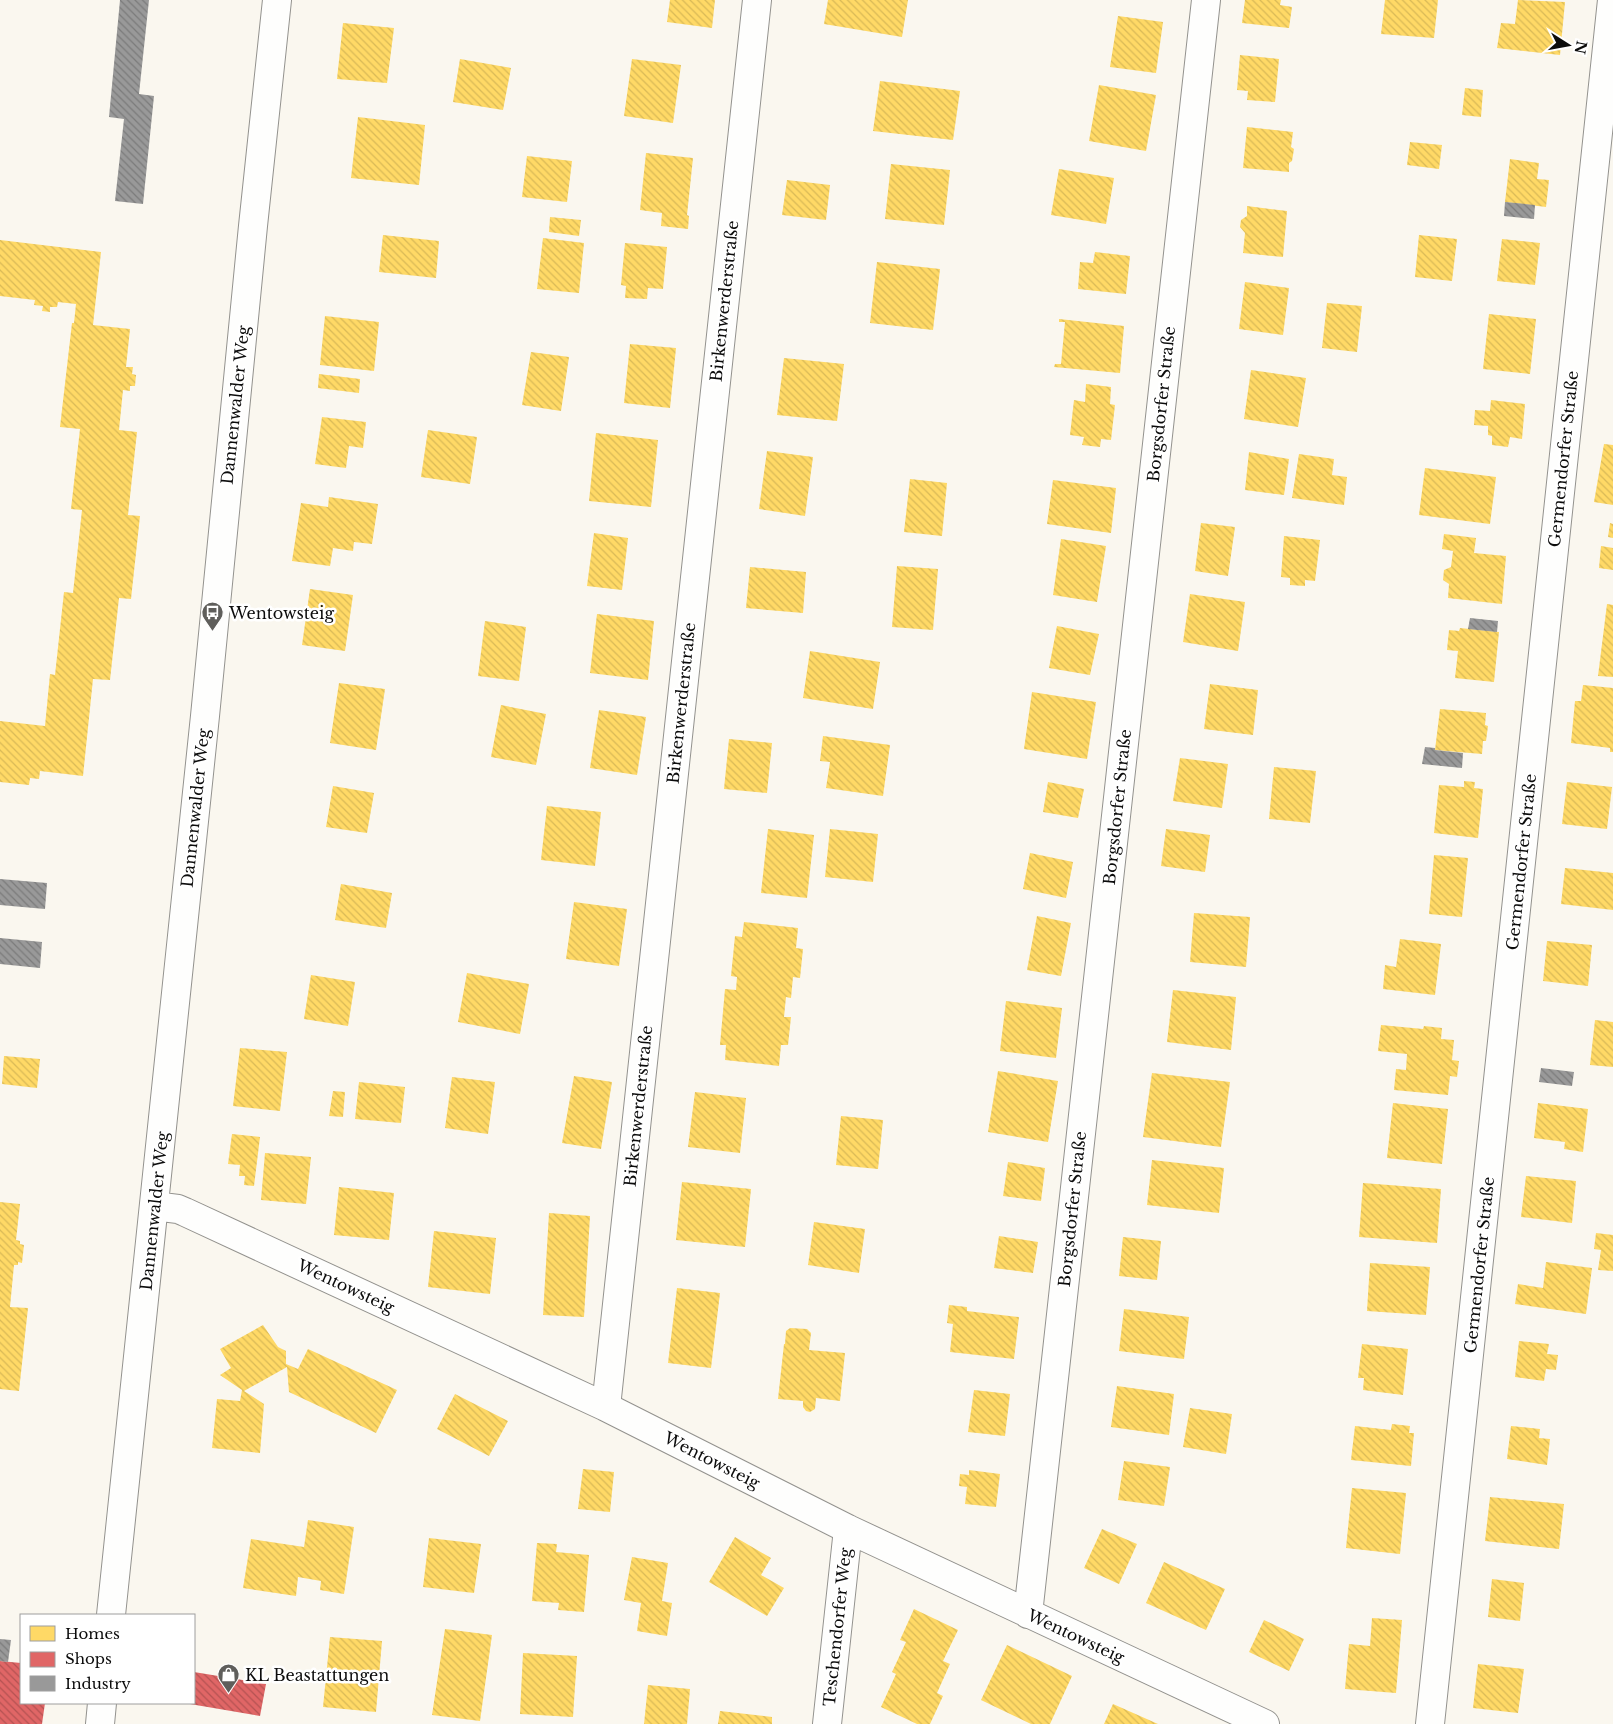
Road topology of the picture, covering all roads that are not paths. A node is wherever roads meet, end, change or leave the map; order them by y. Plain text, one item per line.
1 (277, 0) edge
2 (757, 0) edge
3 (1206, 0) edge
4 (1612, 0) edge
5 (154, 1206) junction
6 (606, 1406) junction
7 (848, 1529) junction
8 (111, 1614) edge
9 (1028, 1614) junction
10 (102, 1704) edge
11 (100, 1724) edge
12 (827, 1724) edge
13 (1265, 1724) edge
14 (1430, 1724) edge

1 - 5 street, Dannenwalder Weg
2 - 6 street, Birkenwerderstraße
3 - 9 street, Borgsdorfer Straße
4 - 14 street, Germendorfer Straße
5 - 6 street, Wentowsteig
5 - 8 street, Dannenwalder Weg
6 - 7 street, Wentowsteig
7 - 9 street, Wentowsteig
7 - 12 street, Teschendorfer Weg
9 - 13 street, Wentowsteig
10 - 11 street

